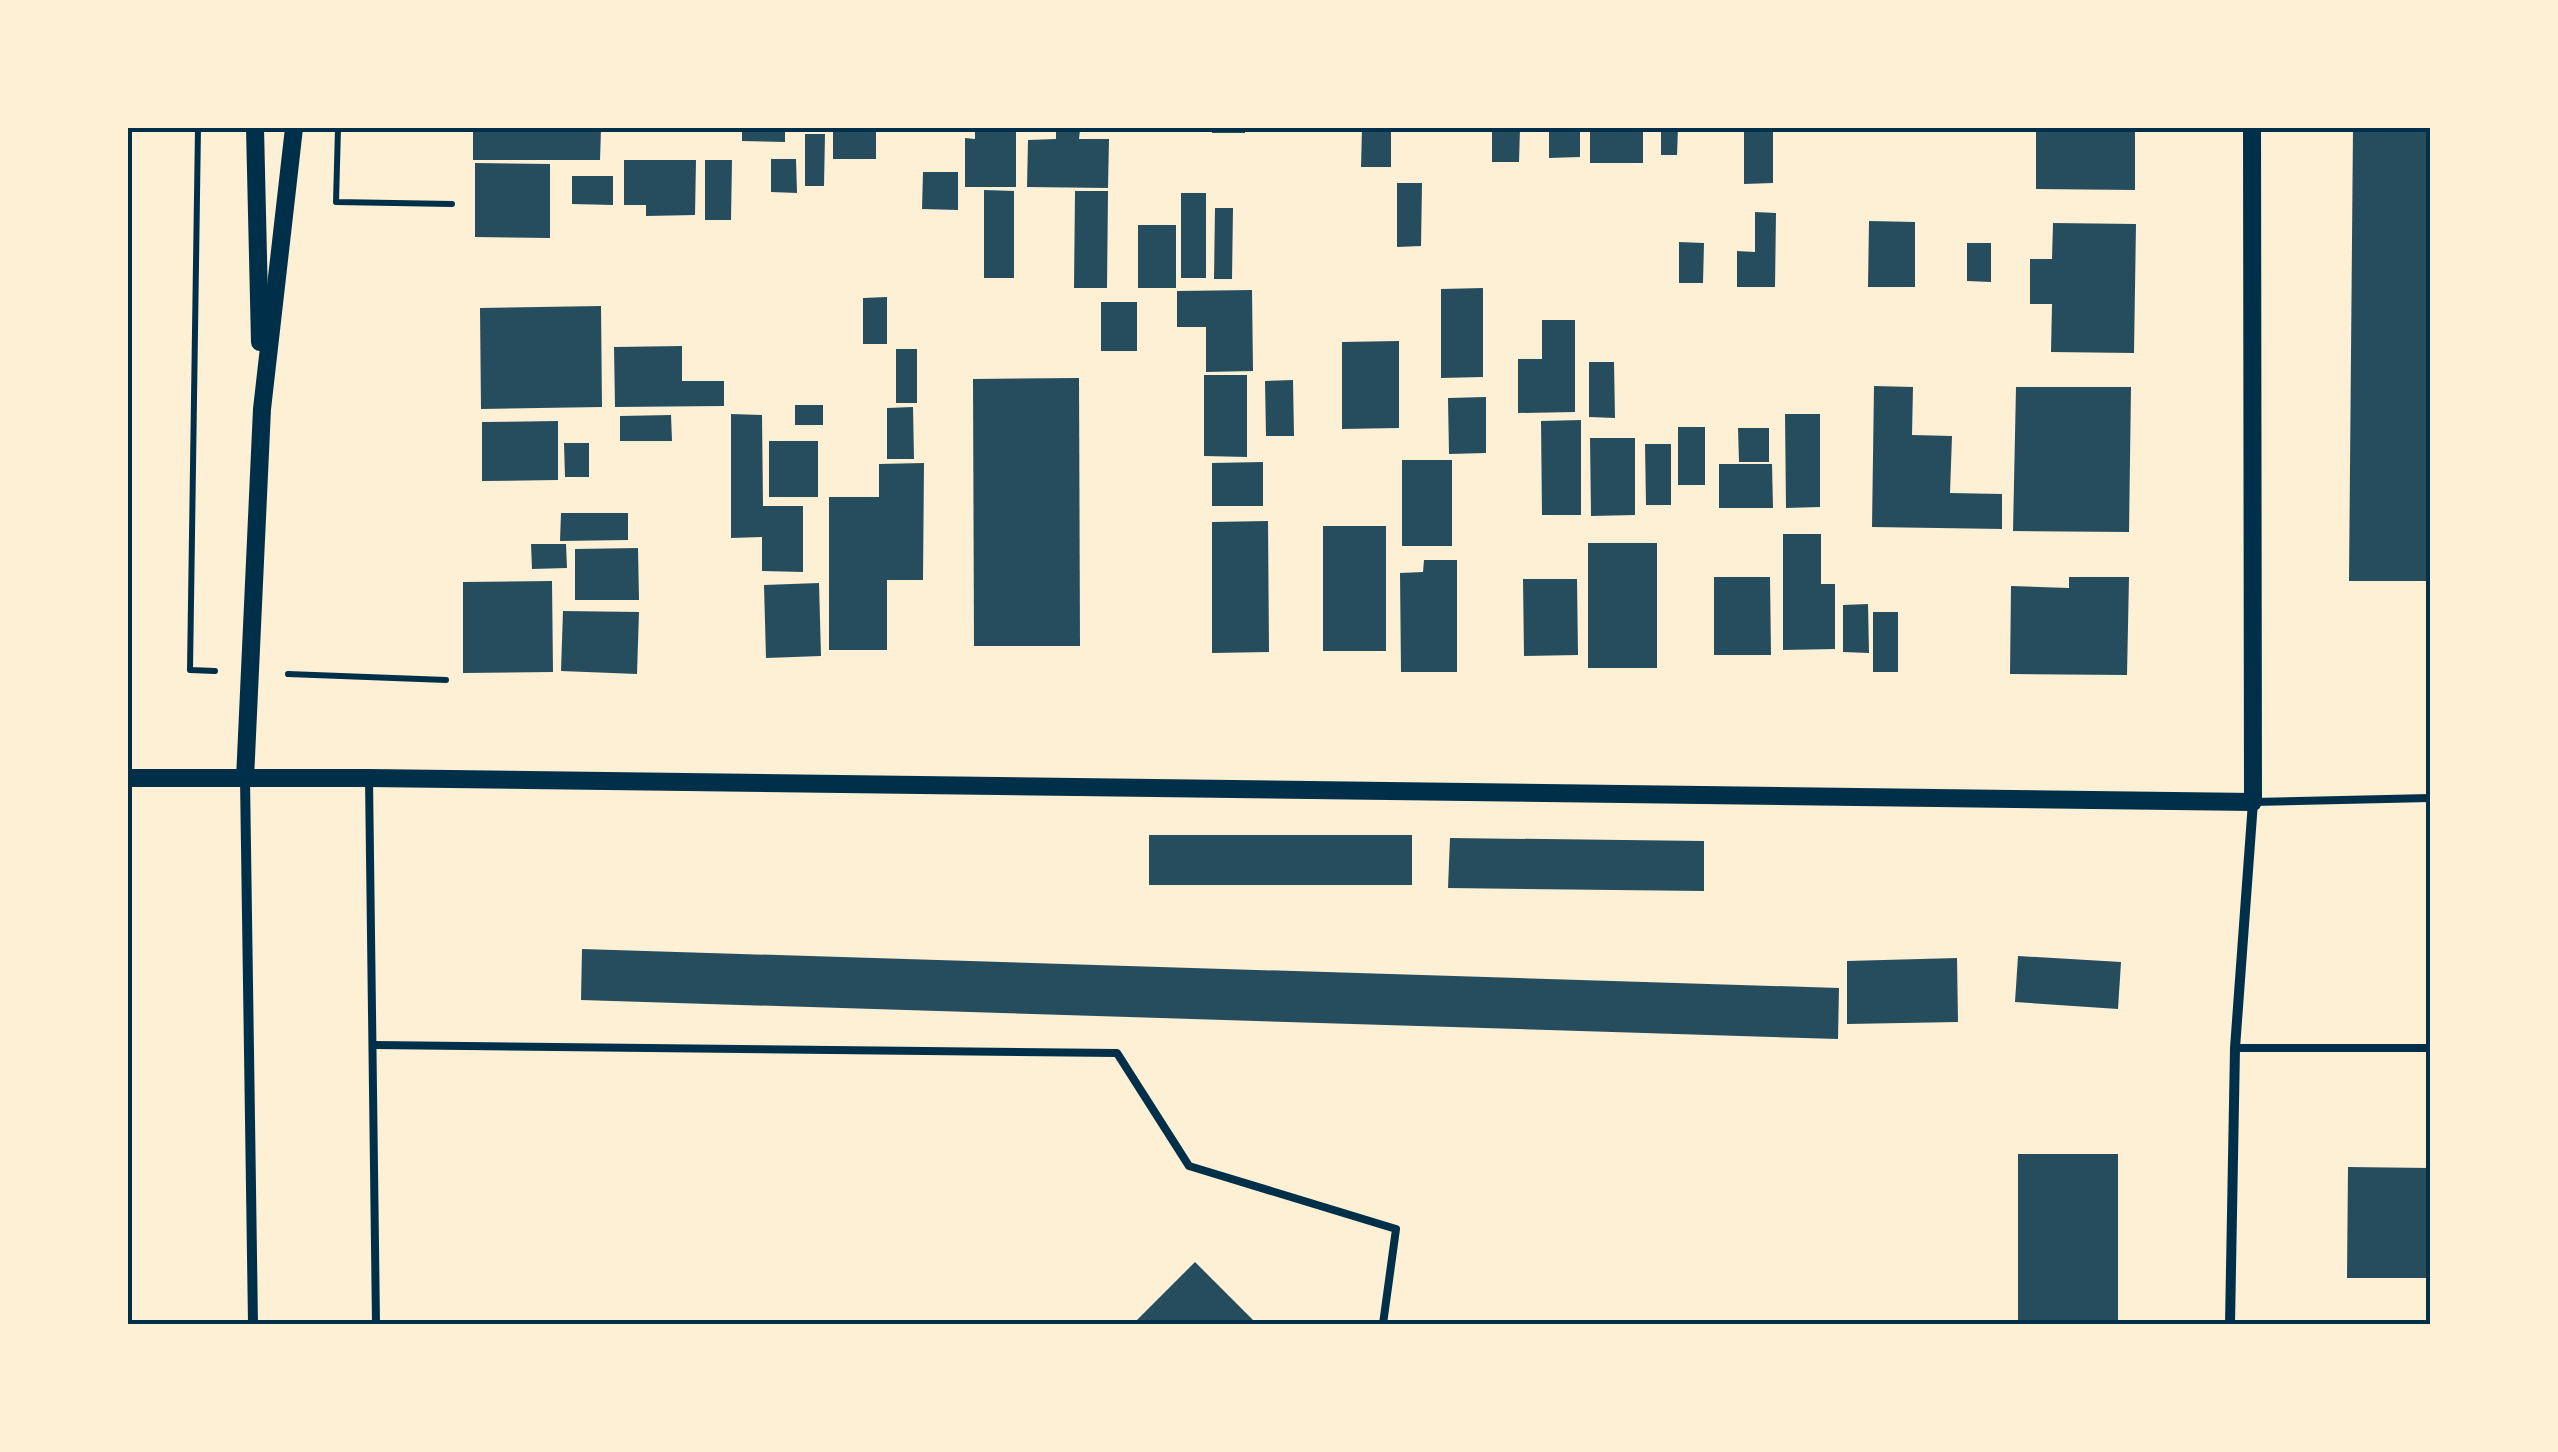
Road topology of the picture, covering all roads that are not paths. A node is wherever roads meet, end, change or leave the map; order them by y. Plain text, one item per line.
1 (255, 128) edge
2 (294, 128) edge
3 (2252, 128) edge
4 (262, 409) junction
5 (128, 778) edge
6 (369, 778) junction
7 (245, 779) junction
8 (2430, 798) edge
9 (2254, 802) junction
10 (374, 1045) junction
11 (2235, 1048) junction
12 (2430, 1048) edge
13 (254, 1324) edge
14 (376, 1324) edge
15 (1383, 1324) edge
16 (2230, 1324) edge

1 - 4 street
2 - 4 street
3 - 9 street
4 - 7 street
5 - 7 street
6 - 7 street
6 - 9 street
6 - 10 lane
7 - 13 street
8 - 9 lane
9 - 11 street
10 - 14 lane
10 - 15 lane
11 - 12 lane
11 - 16 street

